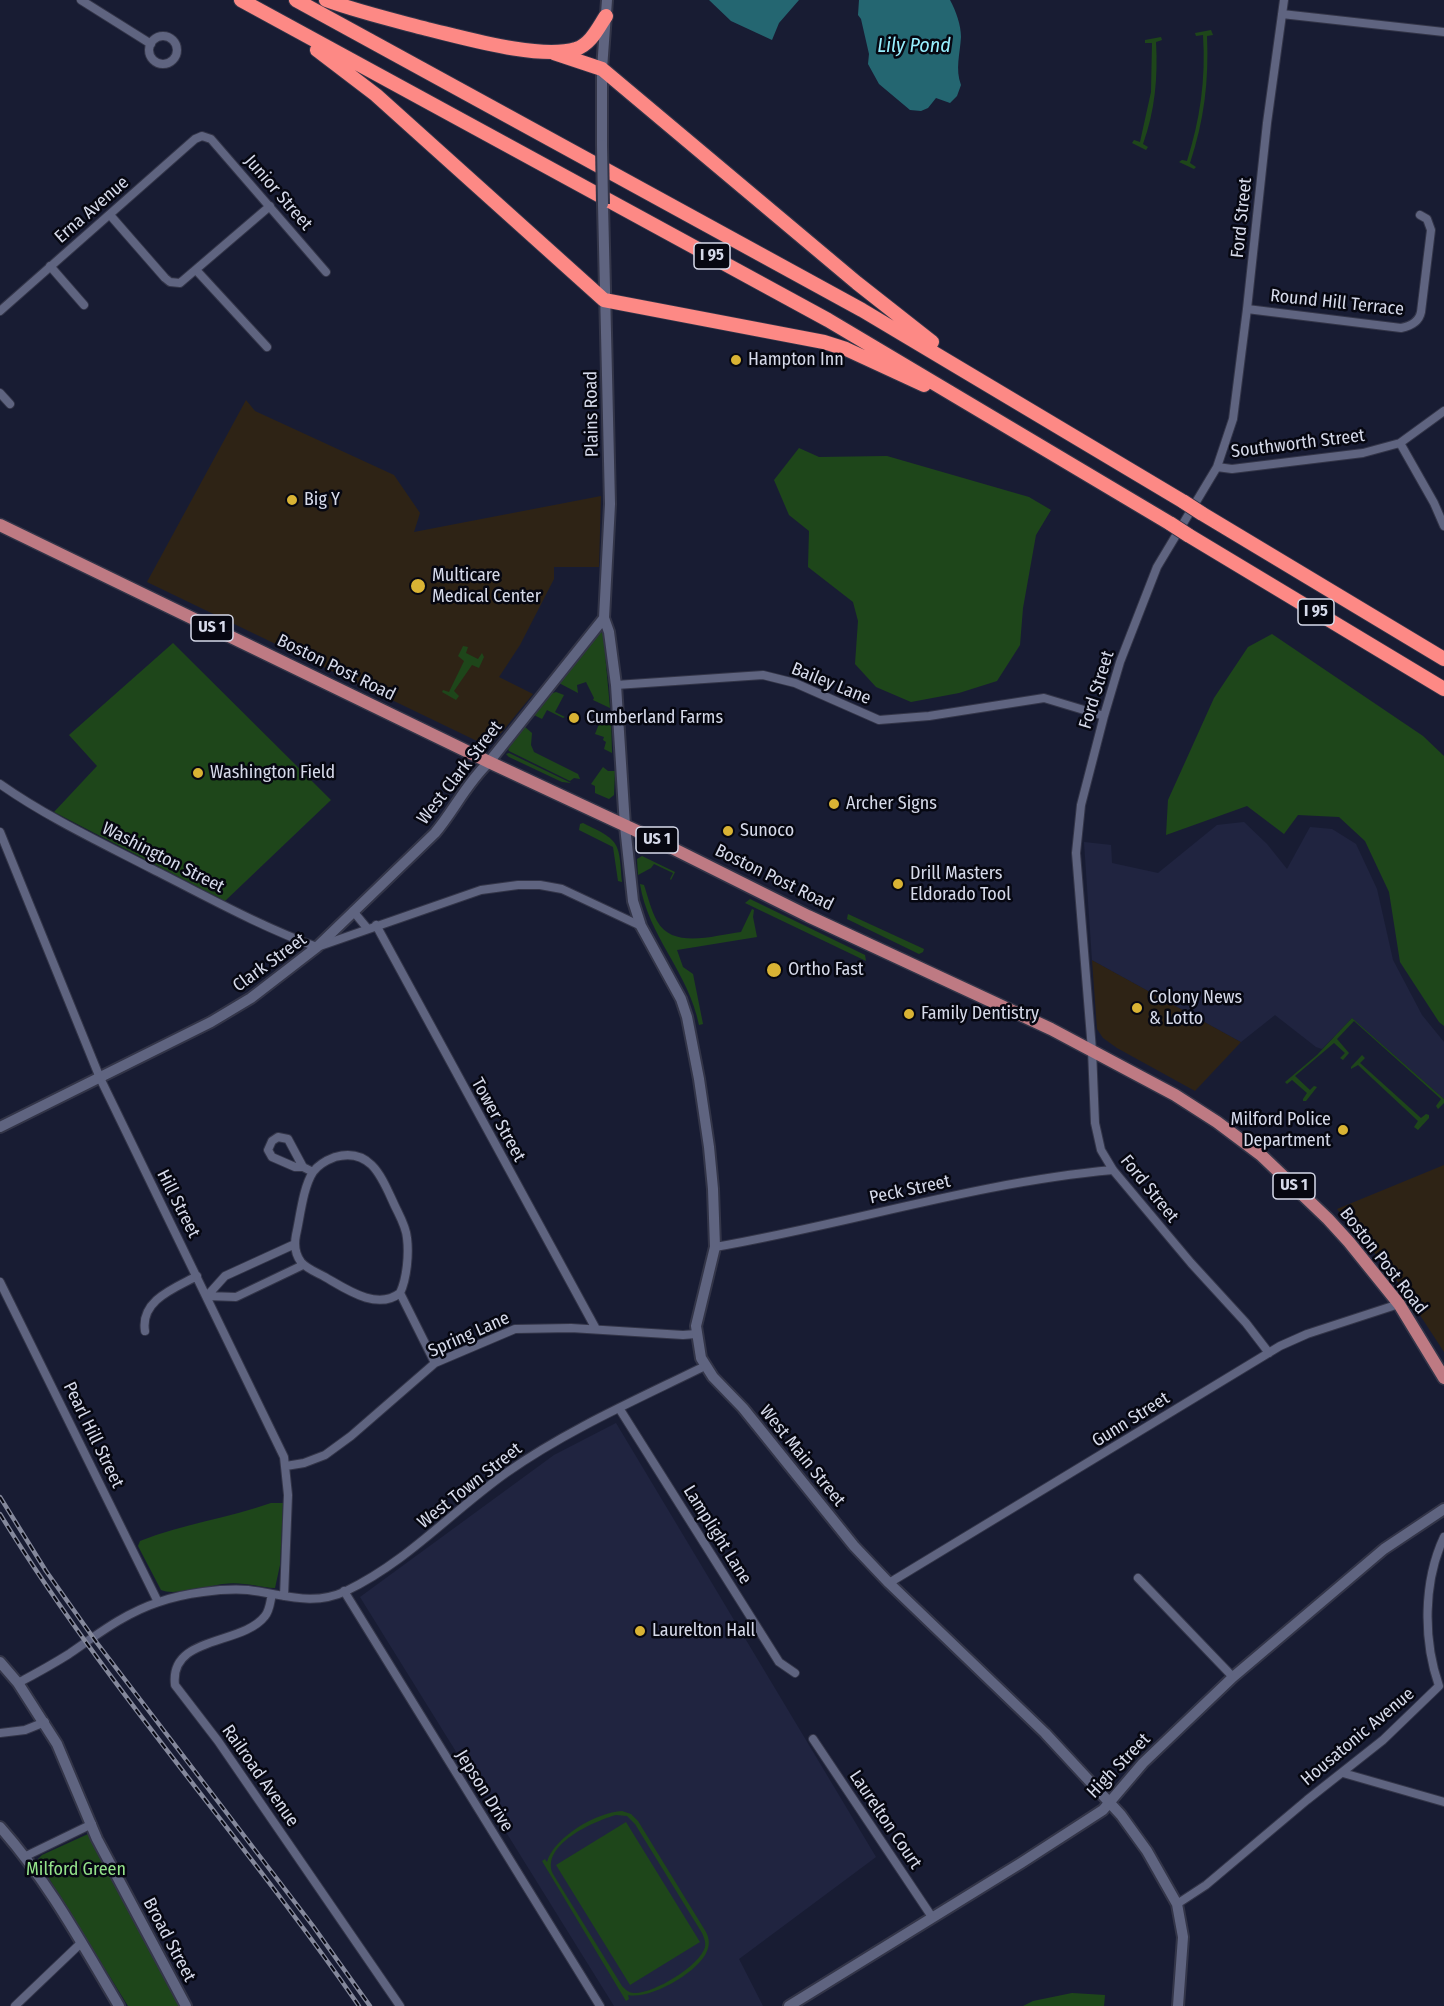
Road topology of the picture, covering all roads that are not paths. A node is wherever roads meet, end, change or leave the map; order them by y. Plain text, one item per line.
1 (81, 0) edge
2 (296, 0) edge
3 (326, 0) edge
4 (607, 0) edge
5 (1284, 0) edge
6 (244, 1) edge
7 (1282, 14) junction
8 (606, 16) junction
9 (1444, 33) edge
10 (151, 44) dead end
11 (554, 53) junction
12 (602, 69) junction
13 (205, 136) joint
14 (270, 206) junction
15 (1420, 214) dead end
16 (110, 215) junction
17 (50, 266) junction
18 (197, 270) junction
19 (326, 272) dead end
20 (604, 300) junction
21 (84, 306) dead end
22 (1247, 309) junction
23 (0, 310) edge
24 (267, 347) dead end
25 (999, 391) junction
26 (0, 393) edge
27 (10, 404) dead end
28 (1444, 411) edge
29 (993, 417) junction
30 (1400, 443) junction
31 (1217, 467) junction
32 (0, 525) edge
33 (1444, 526) edge
34 (604, 618) junction
35 (1444, 659) edge
36 (616, 685) junction
37 (1444, 689) edge
38 (1104, 716) junction
39 (489, 762) junction
40 (2, 789) edge
41 (626, 826) junction
42 (0, 832) edge
43 (353, 911) junction
44 (376, 925) junction
45 (641, 926) junction
46 (367, 928) junction
47 (317, 947) junction
48 (1092, 1050) junction
49 (100, 1078) junction
50 (0, 1127) edge
51 (303, 1167) junction
52 (1113, 1170) junction
53 (313, 1172) junction
54 (295, 1244) junction
55 (715, 1247) junction
56 (303, 1265) junction
57 (197, 1276) junction
58 (0, 1282) edge
59 (400, 1293) junction
60 (207, 1296) junction
61 (1399, 1304) junction
62 (596, 1329) junction
63 (145, 1331) dead end
64 (696, 1334) junction
65 (1269, 1353) junction
66 (435, 1363) junction
67 (705, 1366) junction
68 (1444, 1378) edge
69 (619, 1408) junction
70 (286, 1466) junction
71 (1444, 1509) edge
72 (1444, 1537) edge
73 (1138, 1578) dead end
74 (889, 1583) junction
75 (344, 1591) junction
76 (272, 1594) junction
77 (284, 1596) junction
78 (158, 1602) junction
79 (0, 1662) edge
80 (795, 1673) dead end
81 (1233, 1677) junction
82 (18, 1683) junction
83 (1442, 1688) edge
84 (45, 1722) junction
85 (0, 1733) edge
86 (813, 1739) dead end
87 (1343, 1773) junction
88 (1110, 1802) junction
89 (1444, 1802) edge
90 (92, 1824) junction
91 (0, 1827) edge
92 (26, 1856) junction
93 (1177, 1904) junction
94 (932, 1917) junction
95 (81, 1943) junction
96 (15, 2006) edge
97 (119, 2006) edge
98 (186, 2006) edge
99 (400, 2006) edge
100 (600, 2006) edge
101 (789, 2006) edge
102 (1178, 2006) edge

1 - 10 street
2 - 25 highway, I 95
3 - 11 highway
4 - 8 main road, Plains Road
5 - 7 street, Ford Street
6 - 20 highway
6 - 29 highway, I 95
7 - 9 street
7 - 22 street, Ford Street
8 - 11 highway
8 - 12 main road, Plains Road
11 - 12 highway
12 - 20 main road, Plains Road, bridge
12 - 25 highway
13 - 14 street, Junior Street
13 - 16 street, Erna Avenue
14 - 18 street
14 - 19 street, Junior Street
15 - 22 street, Round Hill Terrace
16 - 17 street, Erna Avenue
16 - 18 street
17 - 21 street
17 - 23 street, Erna Avenue
18 - 24 street
20 - 29 highway
20 - 34 main road, Plains Road
22 - 31 street, Ford Street
25 - 35 highway, I 95, bridge
26 - 27 street
28 - 30 street, Southworth Street
29 - 37 highway, I 95, bridge
30 - 31 street, Southworth Street
30 - 33 street
31 - 38 street, Ford Street
32 - 39 main road, Boston Post Road / US 1
34 - 36 main road, Plains Road
34 - 39 main road, West Clark Street
36 - 38 street, Bailey Lane
36 - 41 main road, Plains Road
38 - 48 street, Ford Street
39 - 41 main road, Boston Post Road / US 1
39 - 43 main road, West Clark Street
40 - 47 street, Washington Street
41 - 45 main road, West Main Street
41 - 48 main road, Boston Post Road / US 1
42 - 49 street, Hill Street
43 - 46 street
43 - 47 main road, West Clark Street
44 - 45 street, Clark Street
44 - 46 street, Clark Street
44 - 62 street, Tower Street
45 - 55 main road, West Main Street
46 - 47 street, Clark Street
47 - 49 main road, Clark Street
48 - 52 street, Ford Street
48 - 61 main road, Boston Post Road / US 1
49 - 50 main road, Clark Street
49 - 57 street, Hill Street
51 - 51 street
51 - 53 street
52 - 55 street, Peck Street
52 - 65 street, Ford Street
53 - 54 street
53 - 59 street
54 - 56 street
54 - 60 street
55 - 64 main road, West Main Street
56 - 59 street
56 - 60 street
57 - 60 street, Hill Street
57 - 63 street
58 - 78 street, Pearl Hill Street
59 - 66 street
60 - 70 street, Hill Street
61 - 65 street, Gunn Street
61 - 68 main road, Boston Post Road / US 1
62 - 64 street, Spring Lane
62 - 66 street, Spring Lane
64 - 67 main road, West Main Street
65 - 74 street, Gunn Street
66 - 70 street, Spring Lane
67 - 69 street, West Town Street
67 - 74 main road, West Main Street
69 - 75 street, West Town Street
69 - 80 street, Lamplight Lane
70 - 77 street, Hill Street
71 - 81 main road, High Street
72 - 83 street, Housatonic Avenue
73 - 81 street
74 - 88 main road, West Main Street
75 - 77 street, West Town Street
75 - 100 street, Jepson Drive
76 - 77 street, West Town Street
76 - 78 street, West Town Street
76 - 99 street, Railroad Avenue
78 - 82 street, West Town Street
79 - 82 main road, Broad Street
81 - 88 main road, High Street
82 - 84 main road, Broad Street
83 - 87 street, Housatonic Avenue
84 - 85 street
84 - 90 main road, Broad Street
86 - 94 street, Laurelton Court
87 - 89 street
87 - 93 street, Housatonic Avenue
88 - 93 main road, West Main Street
88 - 94 main road, High Street
90 - 92 street
90 - 98 main road, Broad Street
91 - 92 main road
92 - 95 main road
93 - 102 main road, West Main Street
94 - 101 main road, High Street
95 - 96 street
95 - 97 main road

